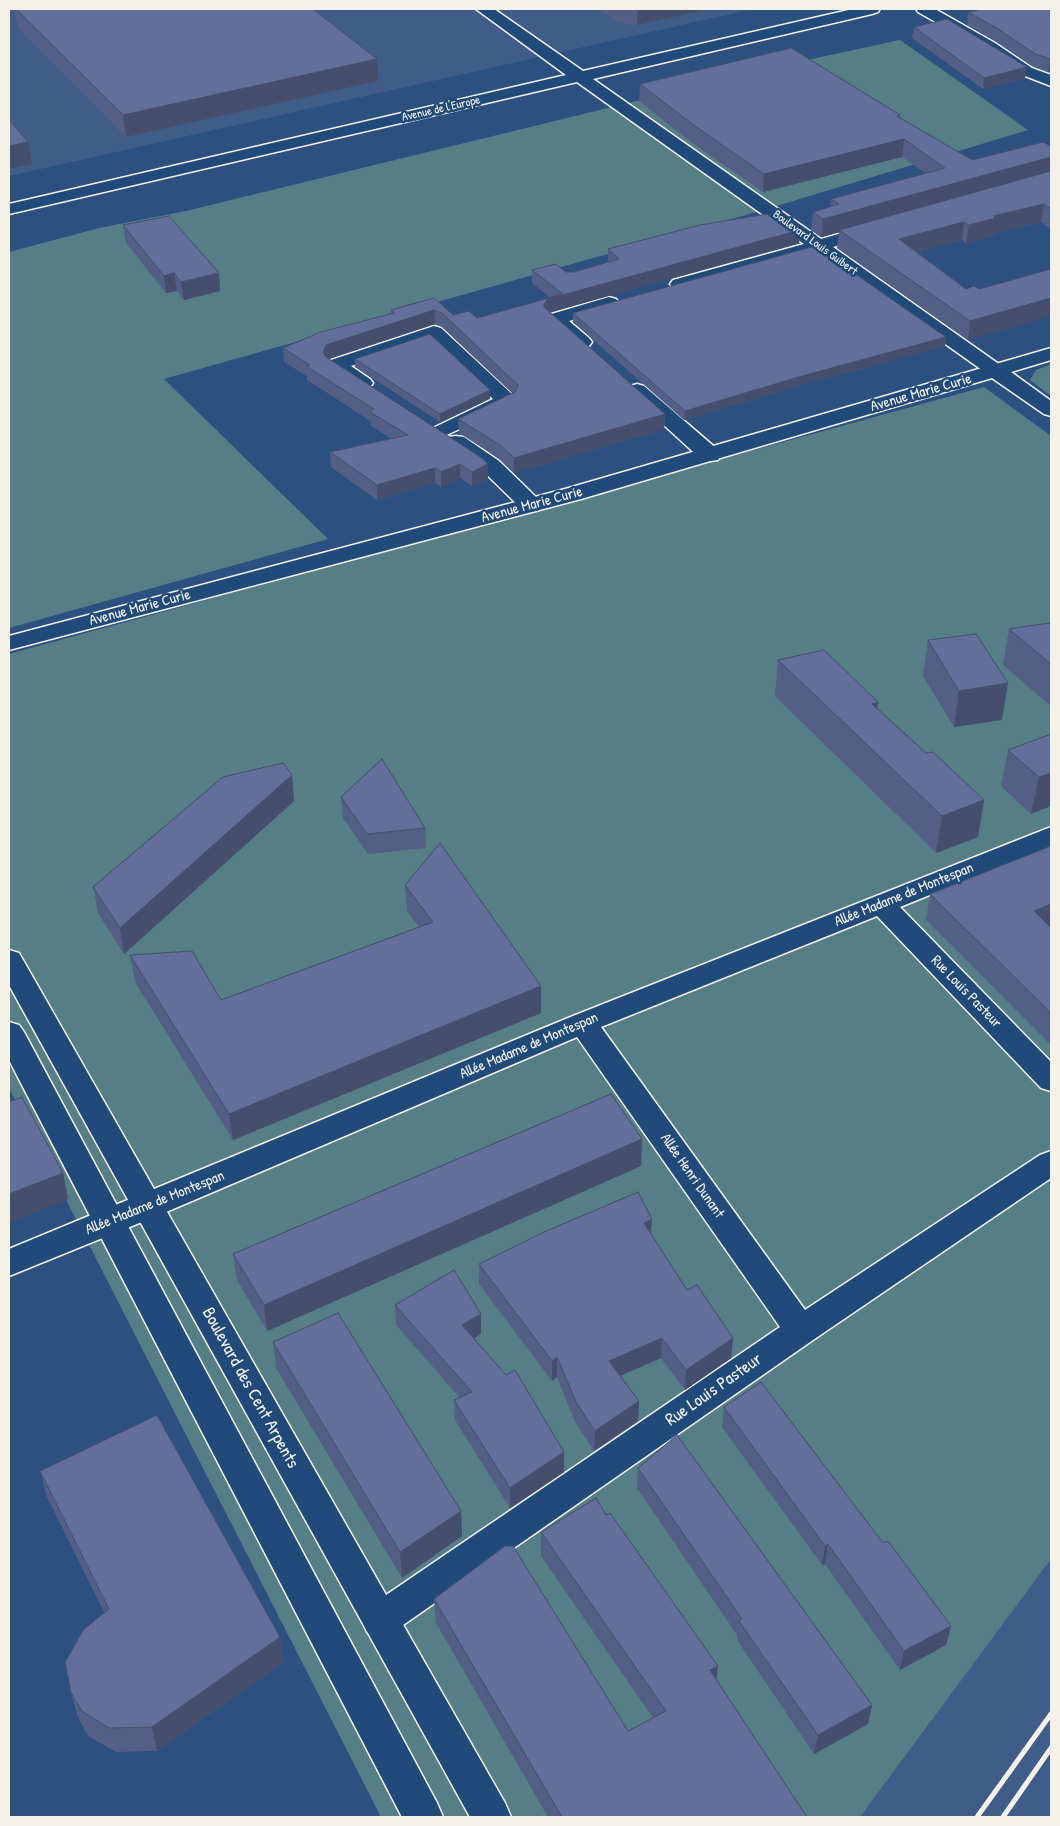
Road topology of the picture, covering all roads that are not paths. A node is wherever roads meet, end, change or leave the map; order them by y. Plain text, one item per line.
1 (484, 9) edge
2 (872, 9) edge
3 (924, 9) edge
4 (578, 77) junction
5 (1051, 82) edge
6 (1032, 91) dead end
7 (9, 209) edge
8 (892, 225) edge
9 (818, 246) junction
10 (665, 288) edge
11 (628, 298) edge
12 (1051, 354) edge
13 (598, 357) edge
14 (996, 371) junction
15 (620, 376) edge
16 (383, 396) edge
17 (1051, 410) edge
18 (710, 455) junction
19 (531, 505) junction
20 (9, 643) edge
21 (1051, 836) edge
22 (881, 904) junction
23 (9, 960) edge
24 (583, 1023) junction
25 (9, 1032) edge
26 (1051, 1080) edge
27 (1051, 1163) edge
28 (148, 1206) junction
29 (109, 1222) junction
30 (9, 1263) edge
31 (801, 1330) junction
32 (380, 1620) junction
33 (423, 1817) edge
34 (491, 1817) edge

1 - 4 street, Boulevard Louis Guibert
2 - 4 street, Avenue de l'Europe
3 - 5 street
4 - 7 street, Avenue de l'Europe
4 - 9 street, Boulevard Louis Guibert
5 - 6 street
8 - 9 street
9 - 10 street
9 - 14 street, Boulevard Louis Guibert
11 - 13 street
12 - 14 street, Avenue Marie Curie
14 - 17 street, Boulevard Louis Guibert
14 - 18 street, Avenue Marie Curie
15 - 18 street
16 - 19 street
18 - 19 street, Avenue Marie Curie
19 - 20 street, Avenue Marie Curie
21 - 22 street, Allée Madame de Montespan
22 - 24 street, Allée Madame de Montespan
22 - 26 street, Rue Louis Pasteur
23 - 28 street, Boulevard des Cent Arpents
24 - 28 street, Allée Madame de Montespan
24 - 31 street, Allée Henri Dunant
25 - 29 street
27 - 31 street, Rue Louis Pasteur
28 - 29 street, Allée Madame de Montespan
28 - 32 street, Boulevard des Cent Arpents
29 - 30 street, Allée Madame de Montespan
29 - 33 street
31 - 32 street, Rue Louis Pasteur
32 - 34 street, Boulevard des Cent Arpents

